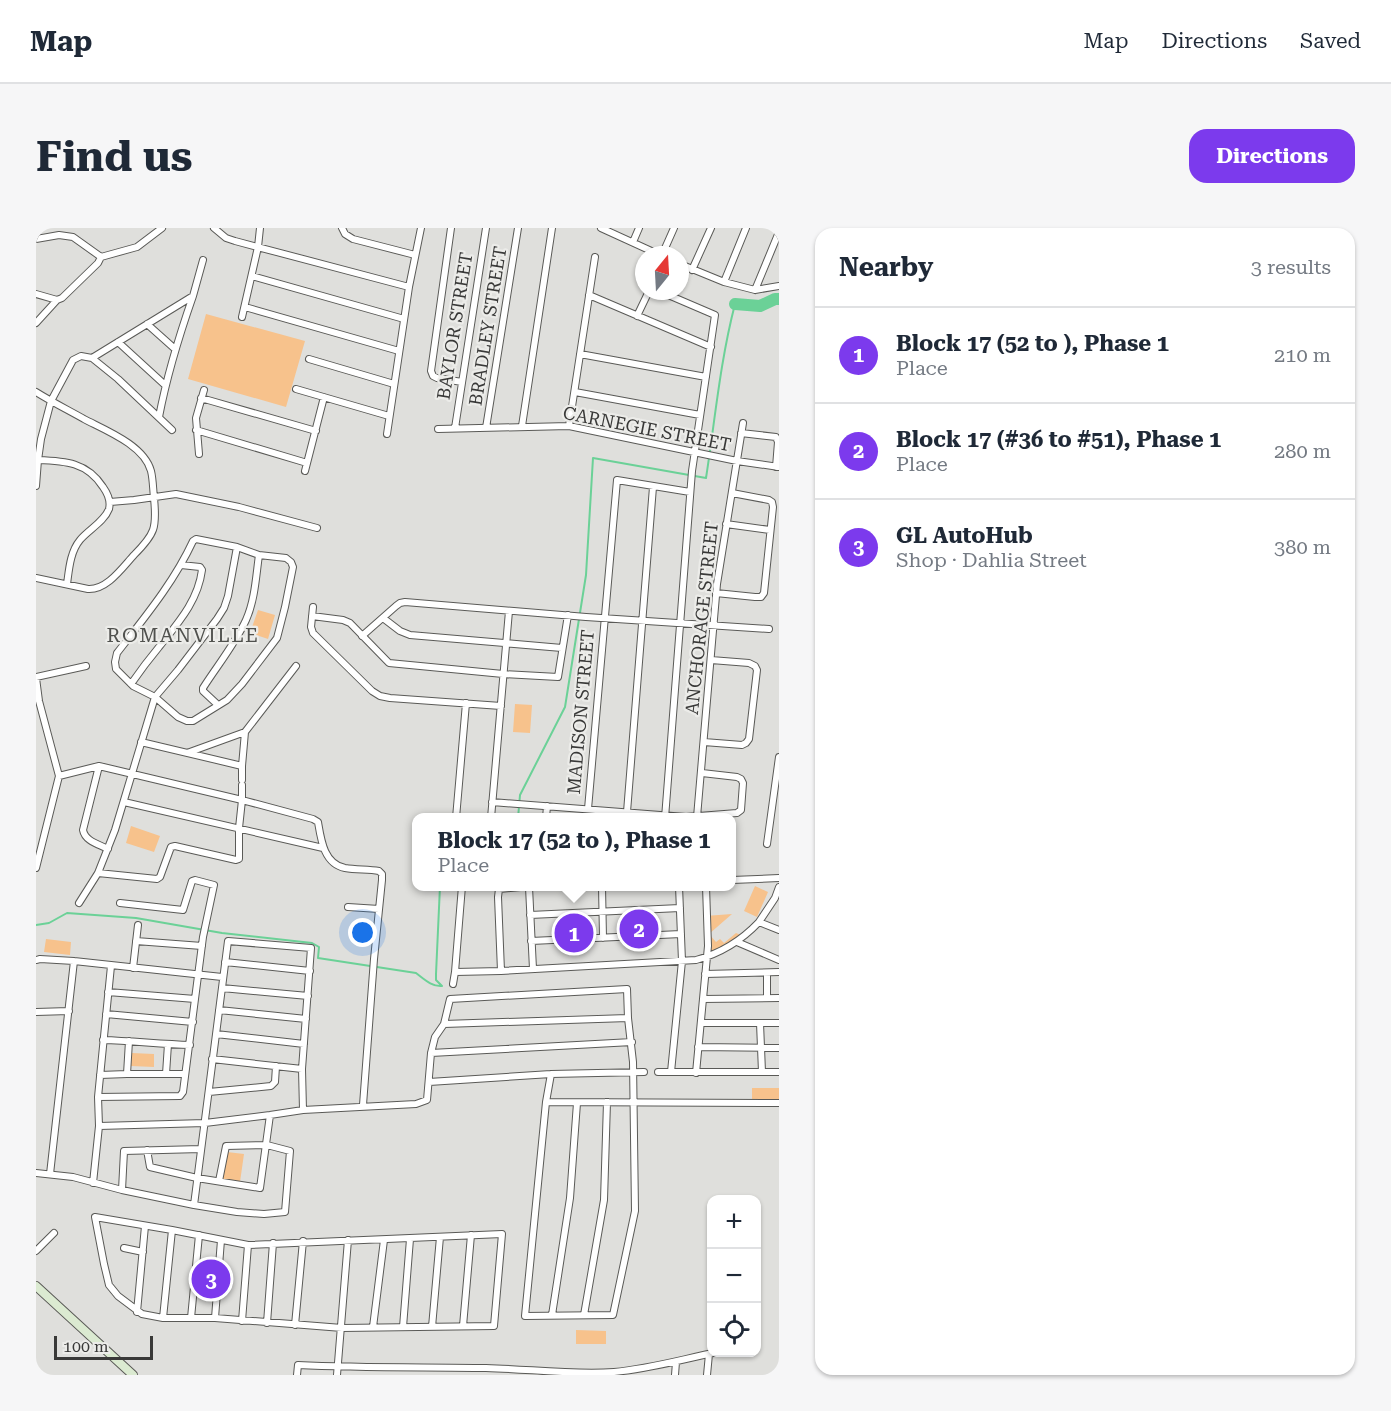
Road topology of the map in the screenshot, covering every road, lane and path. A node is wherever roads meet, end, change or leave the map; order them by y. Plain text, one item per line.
1 (162, 228) edge
2 (214, 228) edge
3 (260, 228) edge
4 (342, 228) edge
5 (421, 228) edge
6 (451, 228) edge
7 (486, 228) edge
8 (518, 228) edge
9 (552, 228) edge
10 (602, 228) edge
11 (639, 228) edge
12 (674, 228) edge
13 (711, 228) edge
14 (747, 228) edge
15 (779, 232) edge
16 (36, 239) edge
17 (633, 242) junction
18 (642, 246) edge
19 (665, 246) edge
20 (258, 248) junction
21 (415, 255) junction
22 (101, 257) junction
23 (595, 257) dead end
24 (203, 260) dead end
25 (689, 268) edge
26 (692, 270) junction
27 (252, 276) junction
28 (724, 282) junction
29 (779, 286) edge
30 (409, 287) junction
31 (755, 290) junction
32 (36, 294) edge
33 (589, 295) junction
34 (193, 296) junction
35 (57, 300) junction
36 (645, 300) edge
37 (680, 300) edge
38 (245, 307) junction
39 (638, 316) junction
40 (242, 317) dead end
41 (404, 319) junction
42 (36, 323) edge
43 (147, 324) junction
44 (118, 342) junction
45 (711, 347) junction
46 (175, 349) junction
47 (399, 351) junction
48 (580, 354) junction
49 (92, 358) junction
50 (309, 359) dead end
51 (706, 376) junction
52 (462, 382) junction
53 (394, 384) junction
54 (165, 385) junction
55 (296, 389) dead end
56 (204, 390) dead end
57 (36, 392) edge
58 (574, 392) junction
59 (324, 397) junction
60 (201, 398) junction
61 (51, 401) junction
62 (700, 415) junction
63 (389, 416) junction
64 (159, 417) junction
65 (743, 423) dead end
66 (522, 426) junction
67 (569, 426) junction
68 (455, 428) junction
69 (486, 428) junction
70 (438, 429) dead end
71 (172, 430) dead end
72 (196, 430) junction
73 (316, 431) junction
74 (741, 433) junction
75 (387, 434) dead end
76 (694, 452) junction
77 (199, 454) dead end
78 (38, 460) junction
79 (737, 461) junction
80 (307, 462) junction
81 (777, 467) edge
82 (305, 471) dead end
83 (36, 486) edge
84 (652, 487) junction
85 (690, 492) junction
86 (732, 493) junction
87 (154, 496) junction
88 (110, 502) junction
89 (726, 524) junction
90 (317, 528) dead end
91 (770, 530) junction
92 (237, 547) junction
93 (259, 555) junction
94 (181, 565) junction
95 (36, 578) edge
96 (67, 584) junction
97 (716, 593) junction
98 (313, 607) dead end
99 (509, 610) junction
100 (312, 616) junction
101 (571, 616) junction
102 (383, 618) junction
103 (604, 619) junction
104 (642, 621) junction
105 (680, 623) junction
106 (714, 625) junction
107 (769, 629) dead end
108 (362, 636) junction
109 (506, 643) junction
110 (562, 648) junction
111 (711, 660) junction
112 (86, 666) dead end
113 (296, 666) dead end
114 (503, 674) junction
115 (36, 678) edge
116 (131, 684) junction
117 (155, 697) junction
118 (38, 701) edge
119 (466, 704) junction
120 (218, 705) junction
121 (501, 706) junction
122 (245, 732) junction
123 (141, 742) junction
124 (704, 742) junction
125 (187, 753) junction
126 (779, 757) edge
127 (99, 766) junction
128 (242, 766) junction
129 (132, 773) junction
130 (702, 773) junction
131 (59, 776) junction
132 (242, 800) junction
133 (124, 802) junction
134 (492, 802) junction
135 (547, 806) junction
136 (588, 808) junction
137 (627, 812) junction
138 (456, 813) edge
139 (491, 813) edge
140 (546, 813) edge
141 (636, 813) edge
142 (665, 813) edge
143 (698, 813) edge
144 (736, 813) edge
145 (770, 820) junction
146 (779, 820) edge
147 (239, 828) junction
148 (767, 844) dead end
149 (108, 849) junction
150 (323, 849) junction
151 (36, 868) edge
152 (98, 873) junction
153 (779, 878) edge
154 (736, 880) edge
155 (779, 887) edge
156 (462, 891) edge
157 (499, 891) edge
158 (530, 891) edge
159 (602, 891) edge
160 (679, 891) edge
161 (706, 891) edge
162 (777, 899) edge
163 (79, 903) dead end
164 (120, 903) dead end
165 (348, 907) dead end
166 (680, 908) junction
167 (379, 909) junction
168 (603, 912) junction
169 (530, 915) junction
170 (759, 922) junction
171 (138, 925) dead end
172 (779, 930) edge
173 (681, 934) junction
174 (603, 938) junction
175 (136, 941) junction
176 (531, 941) junction
177 (737, 942) junction
178 (202, 946) junction
179 (707, 957) junction
180 (36, 960) edge
181 (779, 960) edge
182 (74, 961) junction
183 (225, 962) junction
184 (682, 962) junction
185 (111, 966) junction
186 (133, 968) junction
187 (533, 969) junction
188 (310, 971) junction
189 (501, 971) junction
190 (455, 972) junction
191 (779, 972) edge
192 (767, 973) junction
193 (705, 974) junction
194 (199, 975) junction
195 (222, 977) junction
196 (453, 984) dead end
197 (222, 988) junction
198 (108, 992) junction
199 (308, 996) junction
200 (767, 998) junction
201 (779, 998) edge
202 (195, 999) junction
203 (703, 999) junction
204 (219, 1010) junction
205 (69, 1011) junction
206 (36, 1012) edge
207 (106, 1014) junction
208 (628, 1018) junction
209 (306, 1019) junction
210 (193, 1022) junction
211 (701, 1023) junction
212 (760, 1023) junction
213 (779, 1023) edge
214 (444, 1024) junction
215 (216, 1034) junction
216 (104, 1040) junction
217 (129, 1041) junction
218 (632, 1042) junction
219 (168, 1044) junction
220 (304, 1044) junction
221 (190, 1045) junction
222 (698, 1047) junction
223 (761, 1048) junction
224 (779, 1048) edge
225 (431, 1053) junction
226 (212, 1059) junction
227 (276, 1066) junction
228 (302, 1069) junction
229 (633, 1071) junction
230 (658, 1071) dead end
231 (644, 1072) dead end
232 (671, 1072) junction
233 (696, 1072) junction
234 (762, 1072) junction
235 (779, 1072) edge
236 (127, 1074) junction
237 (166, 1074) junction
238 (185, 1074) junction
239 (550, 1074) junction
240 (100, 1075) junction
241 (429, 1082) junction
242 (209, 1092) junction
243 (98, 1097) junction
244 (633, 1101) junction
245 (546, 1102) junction
246 (607, 1102) junction
247 (577, 1103) junction
248 (779, 1103) edge
249 (363, 1106) junction
250 (303, 1110) junction
251 (270, 1115) junction
252 (205, 1123) junction
253 (99, 1126) junction
254 (267, 1144) junction
255 (201, 1149) junction
256 (147, 1150) junction
257 (36, 1173) edge
258 (50, 1174) junction
259 (196, 1178) junction
260 (219, 1181) junction
261 (93, 1183) junction
262 (122, 1190) junction
263 (194, 1205) junction
264 (145, 1226) junction
265 (172, 1230) junction
266 (54, 1233) dead end
267 (199, 1235) junction
268 (471, 1235) junction
269 (440, 1237) junction
270 (410, 1239) junction
271 (221, 1240) junction
272 (348, 1240) junction
273 (384, 1240) junction
274 (303, 1242) junction
275 (273, 1243) junction
276 (248, 1245) junction
277 (124, 1248) dead end
278 (36, 1251) edge
279 (143, 1252) junction
280 (36, 1286) edge
281 (137, 1312) junction
282 (552, 1315) junction
283 (584, 1315) junction
284 (163, 1318) junction
285 (191, 1318) junction
286 (215, 1318) junction
287 (242, 1320) junction
288 (267, 1323) junction
289 (296, 1325) junction
290 (463, 1326) junction
291 (373, 1327) junction
292 (403, 1327) junction
293 (432, 1327) junction
294 (342, 1328) junction
295 (707, 1354) edge
296 (709, 1357) edge
297 (676, 1362) junction
298 (378, 1366) junction
299 (338, 1367) junction
300 (413, 1367) junction
301 (647, 1367) junction
302 (452, 1372) edge
303 (487, 1372) edge
304 (532, 1373) edge
305 (613, 1373) edge
306 (581, 1374) edge
307 (133, 1375) edge
308 (297, 1375) edge
309 (337, 1375) edge
310 (377, 1375) edge
311 (413, 1375) edge
312 (646, 1375) edge
313 (675, 1375) edge
314 (707, 1375) edge

1 - 22 street
2 - 20 street
3 - 20 street
4 - 21 street
5 - 21 street
6 - 52 street
7 - 52 street, BAYLOR STREET
8 - 69 street, BRADLEY STREET
9 - 66 street
10 - 17 street
11 - 17 street
12 - 19 street
13 - 26 street
14 - 28 street
15 - 31 street
16 - 22 street
17 - 18 street
20 - 27 street
20 - 30 street
21 - 30 street
22 - 35 street
23 - 33 street
24 - 34 street
25 - 26 street
26 - 28 street
27 - 38 street
27 - 41 street
28 - 31 street
29 - 31 street
30 - 41 street
32 - 35 street
33 - 39 street
33 - 48 street
34 - 43 street
34 - 46 street
35 - 42 street
36 - 39 street
37 - 45 street
38 - 40 street
38 - 47 street
39 - 45 street
41 - 47 street
43 - 44 street
43 - 46 street
44 - 49 street
44 - 54 street
45 - 51 street
46 - 54 street
47 - 53 street
48 - 51 street
48 - 58 street
49 - 61 street
49 - 64 street
50 - 53 street
51 - 62 street
52 - 68 street, BAYLOR STREET
53 - 63 street
54 - 64 street
55 - 59 street
56 - 60 street
57 - 61 street
58 - 62 street
58 - 67 street
59 - 63 street
59 - 73 street
60 - 72 street
60 - 73 street
61 - 78 street
61 - 87 street
62 - 76 street
63 - 75 street
64 - 71 street
65 - 74 street, ANCHORAGE STREET
66 - 67 street, CARNEGIE STREET
66 - 69 street, CARNEGIE STREET
67 - 76 street, CARNEGIE STREET
68 - 69 street, CARNEGIE STREET
68 - 70 street, CARNEGIE STREET
72 - 77 street
72 - 80 street
73 - 80 street
74 - 79 street, ANCHORAGE STREET
74 - 81 street
76 - 79 street, CARNEGIE STREET
76 - 85 street
78 - 83 street
78 - 88 street
79 - 81 street, CARNEGIE STREET
79 - 86 street, ANCHORAGE STREET
80 - 82 street
84 - 85 street
84 - 103 street, MADISON STREET
84 - 104 street
85 - 105 street
86 - 89 street, ANCHORAGE STREET
86 - 91 street
87 - 88 street
87 - 90 street
87 - 96 street
88 - 96 street
89 - 91 street
89 - 97 street, ANCHORAGE STREET
91 - 97 street
92 - 93 street
92 - 94 street
92 - 117 street
93 - 120 street
93 - 120 street
94 - 116 street
94 - 116 street
95 - 96 street
97 - 106 street, ANCHORAGE STREET
98 - 100 street
99 - 101 street
99 - 102 street
99 - 109 street
100 - 108 street
100 - 119 street
101 - 103 street
101 - 110 street
102 - 108 street
102 - 109 street
103 - 104 street
103 - 136 street, MADISON STREET
104 - 105 street
104 - 137 street
105 - 106 street
105 - 142 street
106 - 107 street
106 - 111 street, ANCHORAGE STREET
108 - 114 street
109 - 110 street
109 - 114 street
110 - 114 street
111 - 124 street, ANCHORAGE STREET
111 - 124 street
112 - 115 street
113 - 122 street
114 - 121 street
115 - 118 street
116 - 117 street
117 - 120 street
117 - 123 street
118 - 131 street
119 - 121 street
119 - 138 street
121 - 134 street
122 - 125 street
122 - 128 street
123 - 125 street
123 - 129 street
124 - 130 street, ANCHORAGE STREET
125 - 128 street
126 - 145 street
127 - 129 street
127 - 131 street
127 - 149 street
128 - 132 street
129 - 132 street
129 - 133 street
130 - 143 street, ANCHORAGE STREET
130 - 144 street
131 - 151 street
132 - 147 street
132 - 150 street
133 - 147 street
133 - 149 street
134 - 135 street
134 - 139 street
135 - 136 street
135 - 140 street
136 - 137 street
137 - 141 street
145 - 146 street
145 - 148 street
147 - 150 street
147 - 152 street
149 - 152 street
150 - 167 street
152 - 163 street
153 - 154 street
155 - 162 street
156 - 190 street
157 - 189 street
158 - 169 street
159 - 168 street
160 - 166 street
161 - 179 street
162 - 170 street
164 - 178 street
165 - 167 street
166 - 168 street
166 - 173 street
167 - 249 street
168 - 169 street
168 - 174 street
169 - 176 street
170 - 172 street
170 - 177 street
171 - 175 street
173 - 174 street
173 - 184 street
174 - 176 street
175 - 178 street
175 - 186 street
176 - 187 street
177 - 179 street
177 - 181 street
178 - 194 street
179 - 184 street
179 - 193 street
180 - 182 street
182 - 185 street
182 - 205 street
183 - 188 street
183 - 188 street
183 - 195 street
184 - 187 street
184 - 232 street
185 - 186 street
185 - 198 street
186 - 194 street
187 - 189 street
188 - 199 street
189 - 190 street
190 - 196 street
191 - 192 street
192 - 193 street
192 - 200 street
193 - 203 street
194 - 195 street
194 - 202 street
195 - 197 street
197 - 199 street
197 - 204 street
198 - 202 street
198 - 207 street
199 - 209 street
200 - 201 street
200 - 203 street
202 - 210 street
203 - 211 street
204 - 209 street
204 - 215 street
205 - 206 street
205 - 258 street
207 - 210 street
207 - 216 street
208 - 214 street
208 - 214 street
208 - 218 street
209 - 220 street
210 - 221 street
211 - 212 street
211 - 222 street
212 - 213 street
212 - 223 street
214 - 225 street
215 - 220 street
215 - 226 street
216 - 217 street
216 - 240 street
217 - 219 street
217 - 236 street
218 - 225 street
218 - 229 street
219 - 221 street
219 - 237 street
220 - 228 street
221 - 238 street
222 - 223 street
222 - 233 street
223 - 224 street
223 - 234 street
225 - 241 street
226 - 227 street
226 - 242 street
227 - 228 street
227 - 242 street
228 - 250 street
229 - 231 street
229 - 239 street
229 - 244 street
230 - 232 street
232 - 233 street
233 - 234 street
234 - 235 street
236 - 237 street
236 - 240 street
237 - 238 street
238 - 243 street
239 - 241 street
239 - 245 street
240 - 243 street
241 - 249 street
242 - 252 street
243 - 253 street
244 - 246 street
244 - 248 street
244 - 283 street
245 - 247 street
245 - 282 street
246 - 247 street
246 - 283 street
247 - 282 street
249 - 250 street
250 - 251 street
251 - 252 street
251 - 254 street
252 - 253 street
252 - 255 street
253 - 261 street
254 - 260 street
254 - 260 street
254 - 263 street
255 - 256 street
255 - 259 street
256 - 259 street
256 - 262 street
257 - 258 street
258 - 261 street
259 - 260 street
259 - 263 street
261 - 262 street
262 - 263 street
264 - 265 street
264 - 279 street
264 - 281 street
265 - 267 street
265 - 284 street
266 - 278 street
267 - 271 street
267 - 285 street
268 - 269 street
268 - 290 street
268 - 290 street
269 - 270 street
269 - 293 street
270 - 273 street
270 - 292 street
271 - 276 street
271 - 286 street
272 - 273 street
272 - 274 street
272 - 294 street
273 - 291 street
274 - 275 street
274 - 289 street
275 - 276 street
275 - 288 street
276 - 287 street
277 - 279 street
279 - 281 street
280 - 307 main road
281 - 284 street
282 - 283 street
284 - 285 street
285 - 286 street
286 - 287 street
287 - 288 street
288 - 289 street
289 - 294 street
290 - 293 street
291 - 292 street
291 - 294 street
292 - 293 street
294 - 299 street
295 - 297 street
296 - 314 street
297 - 301 street
297 - 313 street
298 - 299 street
298 - 300 street
298 - 310 street
299 - 308 street
299 - 309 street
300 - 302 street
300 - 311 street
301 - 305 street
301 - 312 street
302 - 303 street
303 - 304 street
304 - 306 street
305 - 306 street

